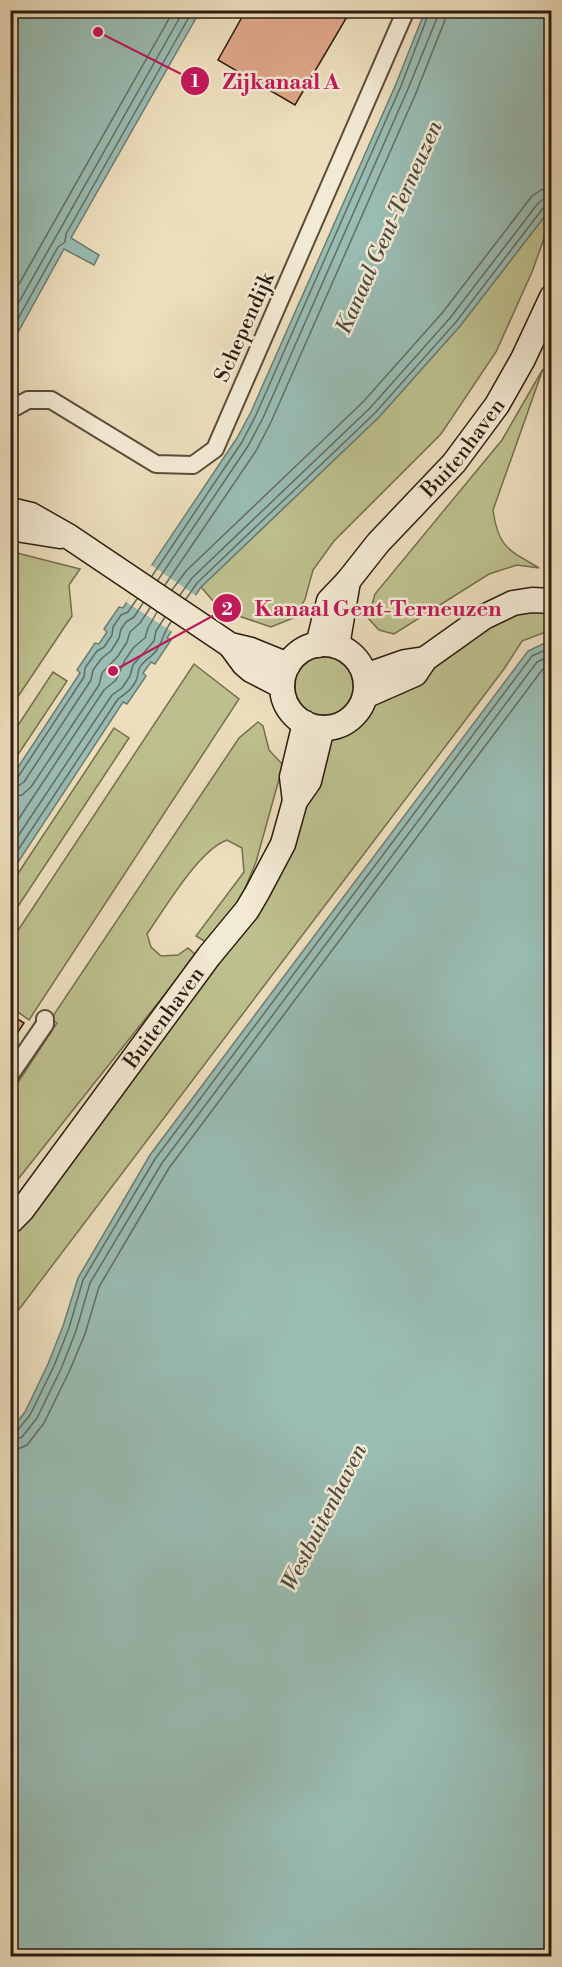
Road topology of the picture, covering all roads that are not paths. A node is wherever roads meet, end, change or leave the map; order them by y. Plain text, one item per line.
1 (406, 10) edge
2 (552, 297) edge
3 (10, 410) edge
4 (10, 510) edge
5 (10, 528) edge
6 (68, 537) junction
7 (552, 601) edge
8 (327, 646) junction
9 (285, 676) junction
10 (365, 686) junction
11 (314, 726) junction
12 (45, 1019) dead end
13 (10, 1075) edge
14 (10, 1222) edge

1 - 3 street, Schependijk
2 - 8 main road, Buitenhaven
4 - 6 main road
5 - 6 main road
6 - 9 main road
7 - 10 main road
8 - 9 main road
8 - 10 main road
9 - 11 main road
10 - 11 main road
11 - 14 main road, Buitenhaven
12 - 13 street

